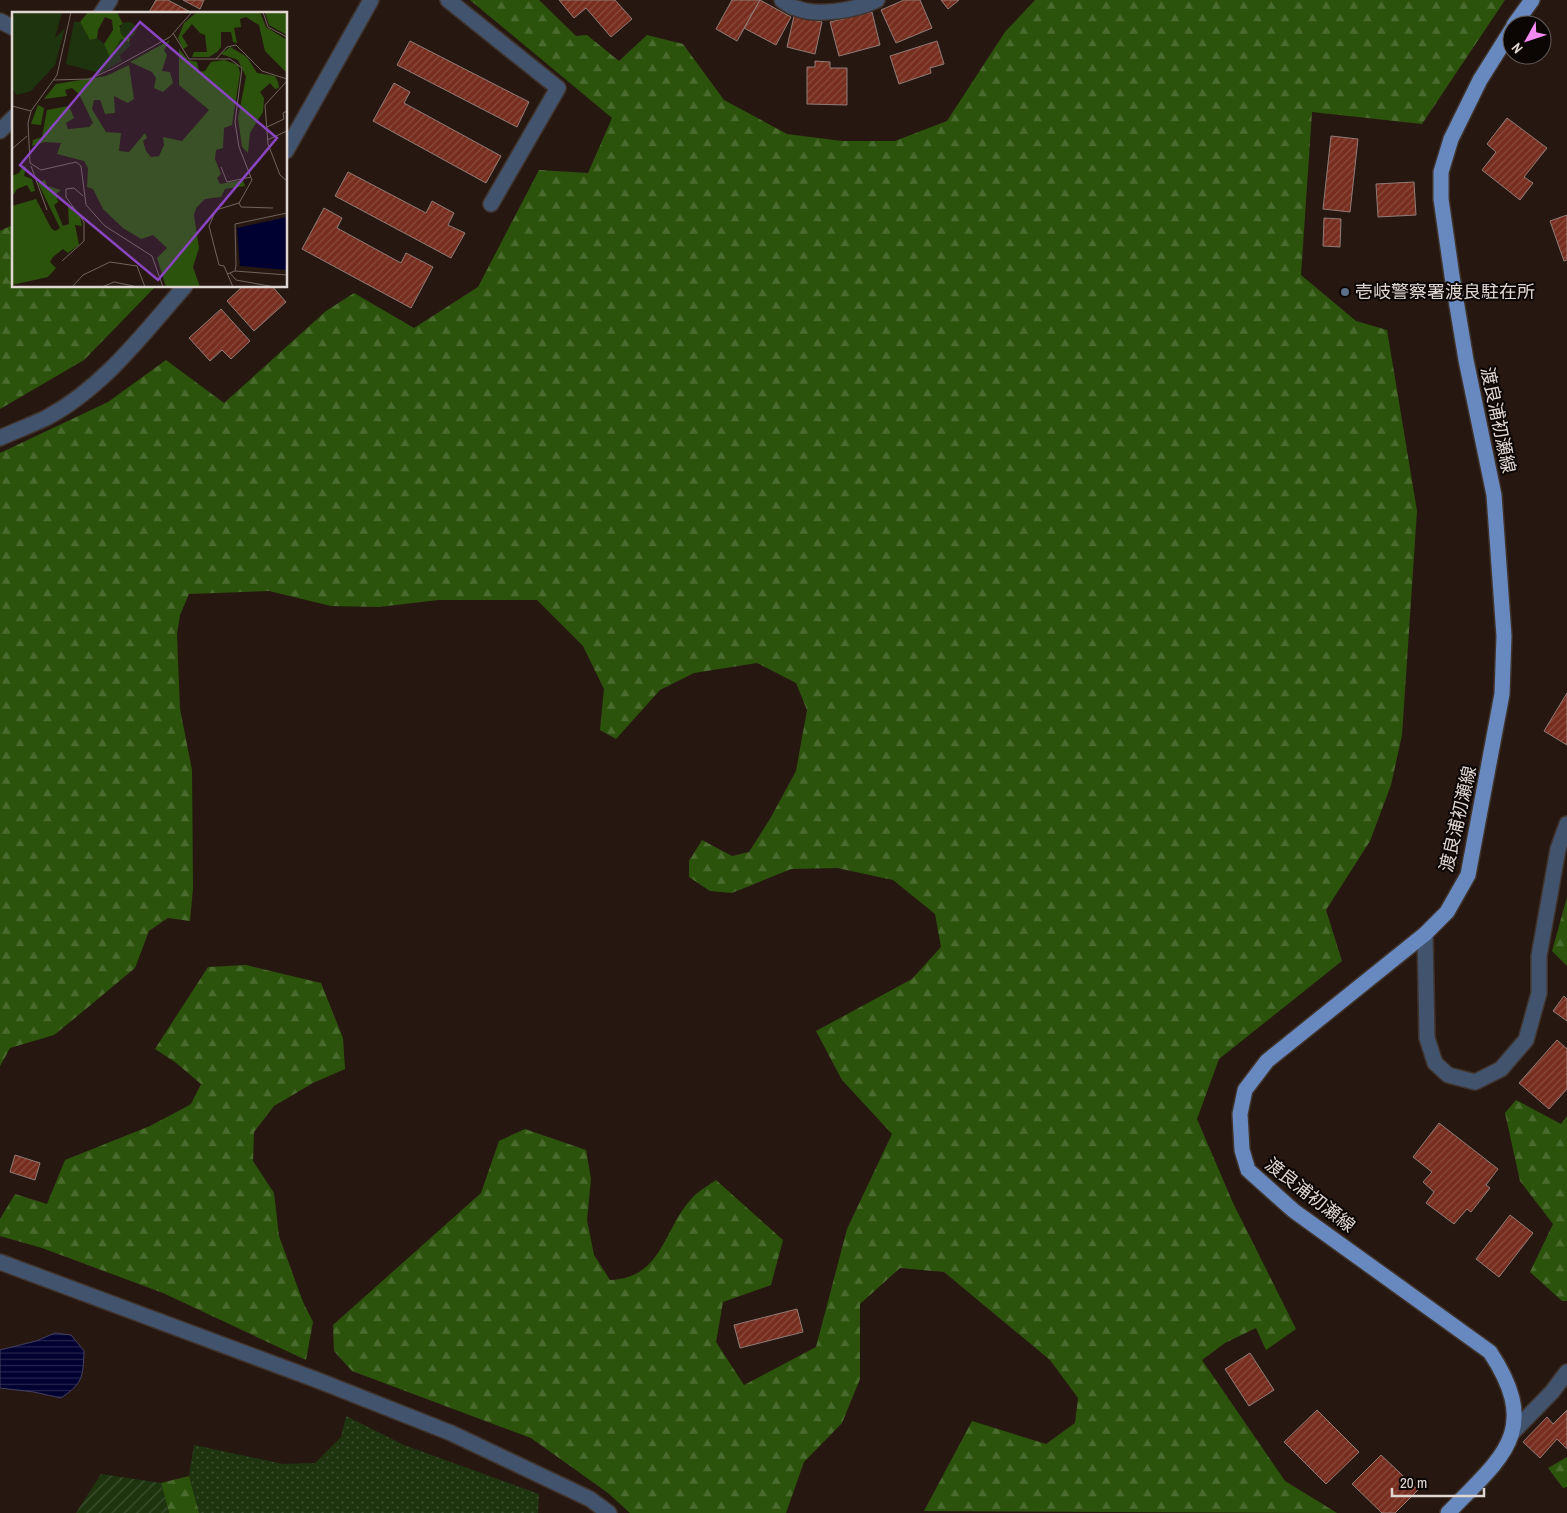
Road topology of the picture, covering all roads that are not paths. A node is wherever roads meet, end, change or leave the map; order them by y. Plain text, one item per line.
1 (110, 0) edge
2 (371, 0) edge
3 (448, 0) edge
4 (782, 0) edge
5 (877, 0) edge
6 (1532, 0) edge
7 (102, 12) edge
8 (1521, 15) edge
9 (0, 21) edge
10 (12, 27) edge
11 (1502, 45) edge
12 (12, 119) edge
13 (0, 130) edge
14 (288, 147) edge
15 (491, 204) dead end
16 (184, 288) edge
17 (0, 438) edge
18 (1567, 824) edge
19 (1425, 934) junction
20 (0, 1262) edge
21 (1567, 1372) edge
22 (1512, 1433) junction
23 (609, 1513) edge
24 (1448, 1513) edge

1 - 7 street
2 - 14 street
3 - 15 street
4 - 5 street
6 - 8 main road
9 - 10 street
11 - 19 main road, 渡良浦初瀬線
12 - 13 street
16 - 17 street
18 - 19 street
19 - 22 main road, 渡良浦初瀬線
20 - 23 street
21 - 22 street
22 - 24 main road, 渡良浦初瀬線

